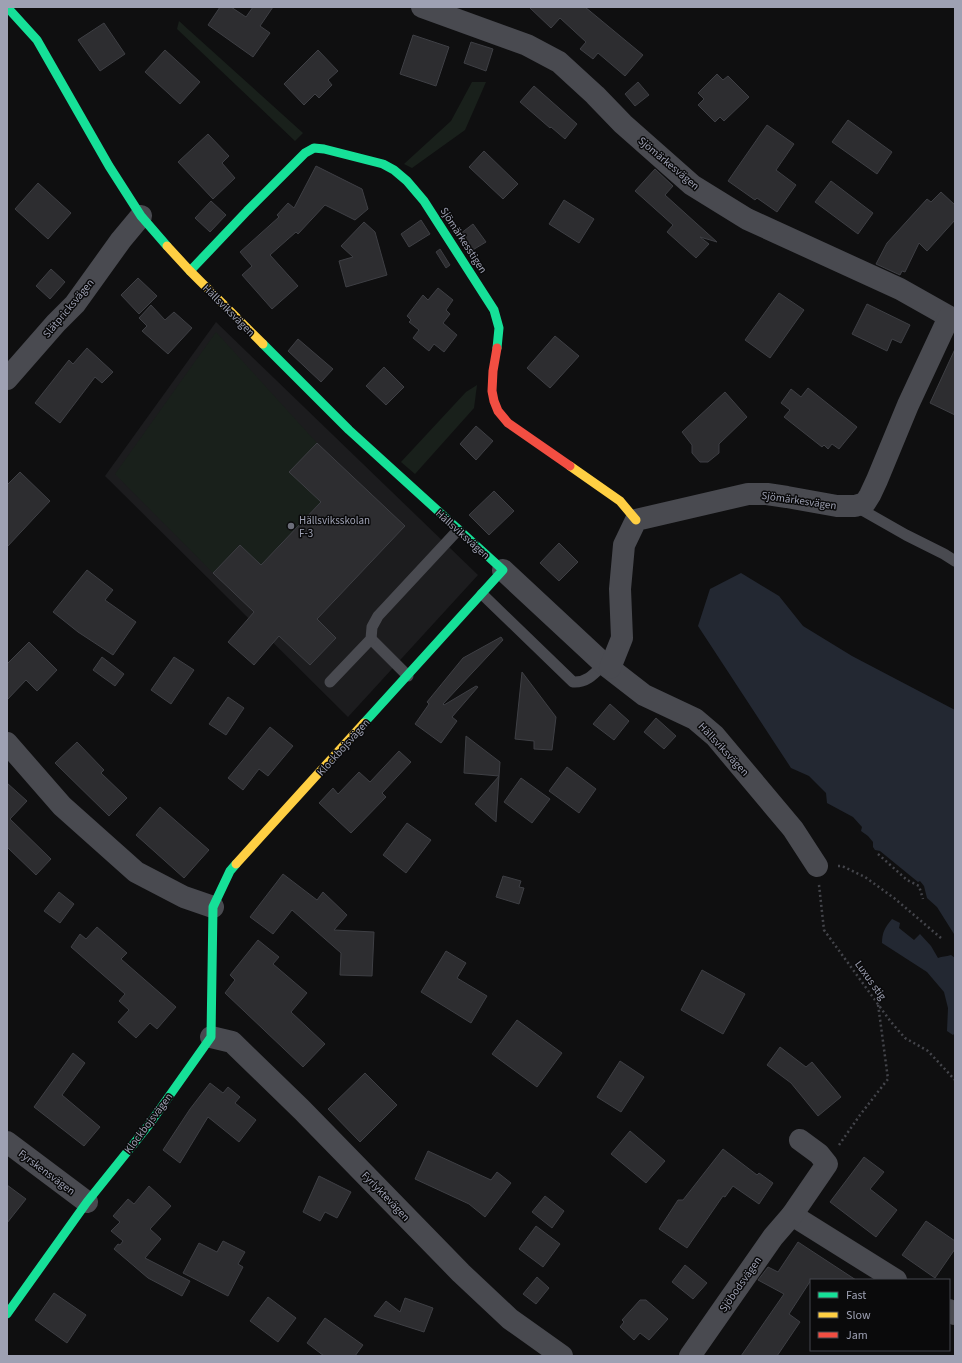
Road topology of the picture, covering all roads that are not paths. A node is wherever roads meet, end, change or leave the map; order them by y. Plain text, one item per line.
1 (7, 7) edge
2 (422, 7) edge
3 (141, 216) junction
4 (190, 271) junction
5 (952, 319) edge
6 (7, 380) edge
7 (855, 506) junction
8 (636, 520) junction
9 (458, 530) junction
10 (955, 561) edge
11 (503, 570) junction
12 (482, 594) junction
13 (371, 639) junction
14 (607, 666) junction
15 (408, 676) junction
16 (330, 682) dead end
17 (7, 743) edge
18 (817, 866) road end
19 (213, 907) junction
20 (211, 1037) junction
21 (800, 1140) dead end
22 (7, 1142) edge
23 (87, 1202) junction
24 (792, 1214) junction
25 (894, 1279) edge
26 (7, 1314) edge
27 (562, 1356) edge
28 (690, 1356) edge

1 - 3 street, Hällsviksvägen
2 - 5 street, Sjömärkesvägen
3 - 4 street, Hällsviksvägen
3 - 6 street, Slätpricksvägen
4 - 8 street, Sjömärkesstigen
4 - 9 street, Hällsviksvägen
5 - 7 street, Sjömärkesvägen
7 - 8 street, Sjömärkesvägen
7 - 10 lane
8 - 14 street
9 - 11 street, Hällsviksvägen
9 - 13 lane
11 - 12 street
11 - 14 street, Hällsviksvägen
12 - 14 lane
12 - 15 street, Klockbojsvägen
13 - 15 lane
13 - 16 lane
14 - 18 street, Hällsviksvägen
15 - 19 street, Klockbojsvägen
17 - 19 street
19 - 20 street, Klockbojsvägen
20 - 23 street, Klockbojsvägen
20 - 27 street, Fyrlyktevägen
21 - 24 street, Sjöbodsvägen
22 - 23 street, Fyrskensvägen
23 - 26 street, Klockbojsvägen
24 - 25 street
24 - 28 street, Sjöbodsvägen

